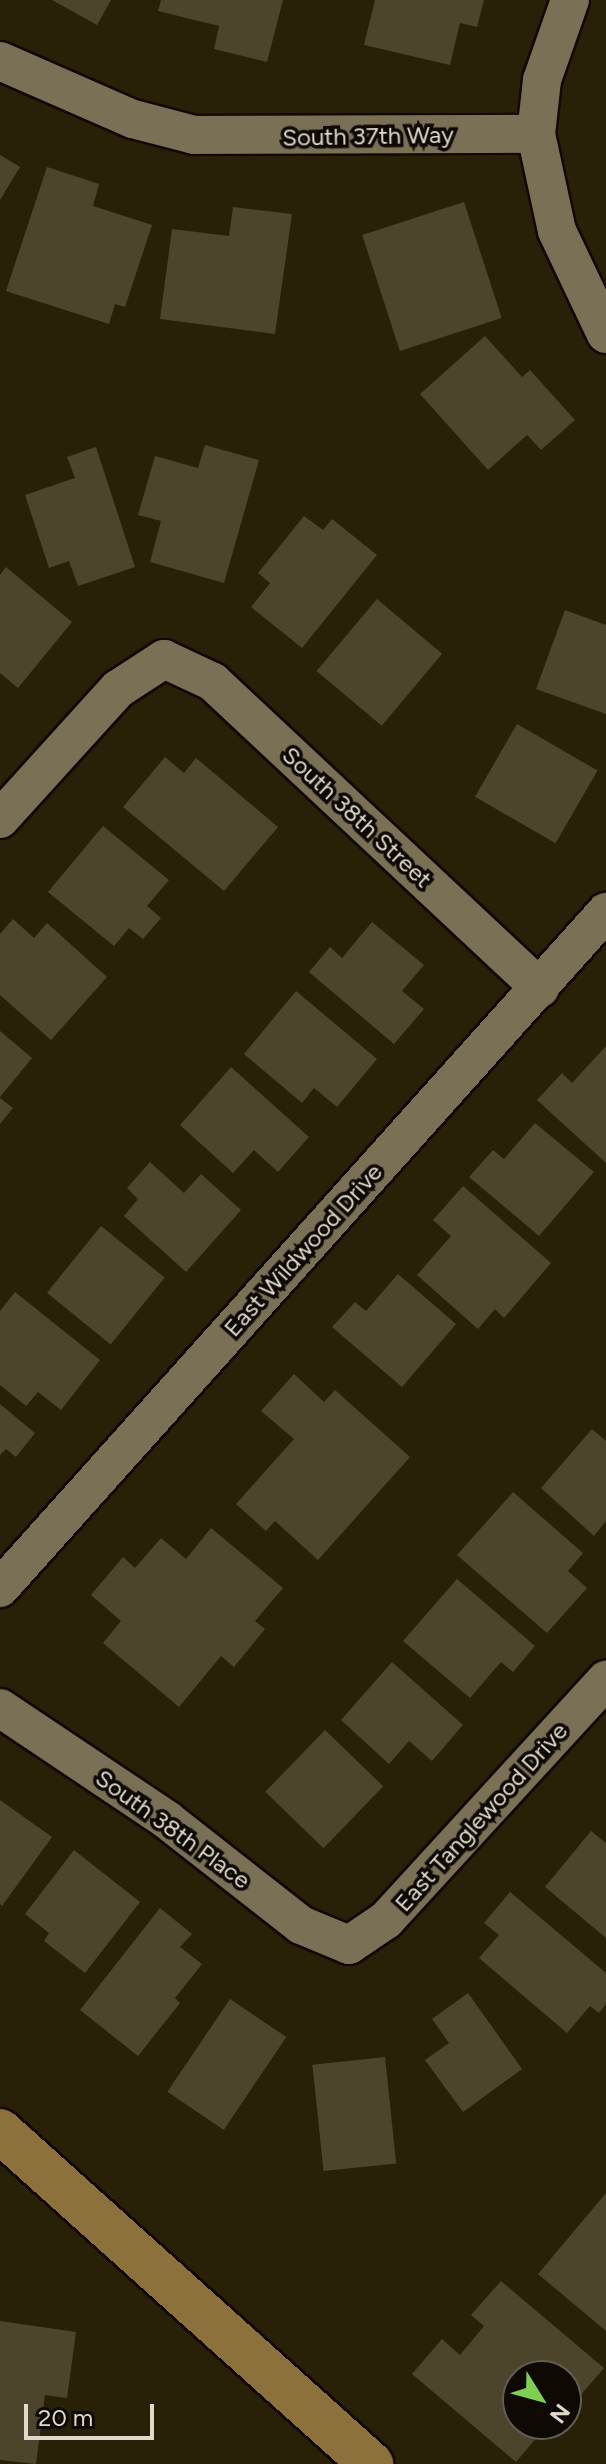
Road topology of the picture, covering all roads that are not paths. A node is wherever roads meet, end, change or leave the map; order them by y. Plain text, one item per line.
1 (570, 0) edge
2 (0, 61) edge
3 (536, 134) junction
4 (606, 334) edge
5 (0, 819) edge
6 (606, 912) edge
7 (540, 988) junction
8 (0, 1588) edge
9 (606, 1680) edge
10 (0, 1708) edge
11 (349, 1945) joint
12 (0, 2131) edge
13 (371, 2464) edge

1 - 3 street
2 - 3 street, South 37th Way
3 - 4 street
5 - 7 street, South 38th Street
6 - 7 street, East Wildwood Drive
7 - 8 street, East Wildwood Drive
9 - 11 street, East Tanglewood Drive
10 - 11 street, South 38th Place
12 - 13 street

